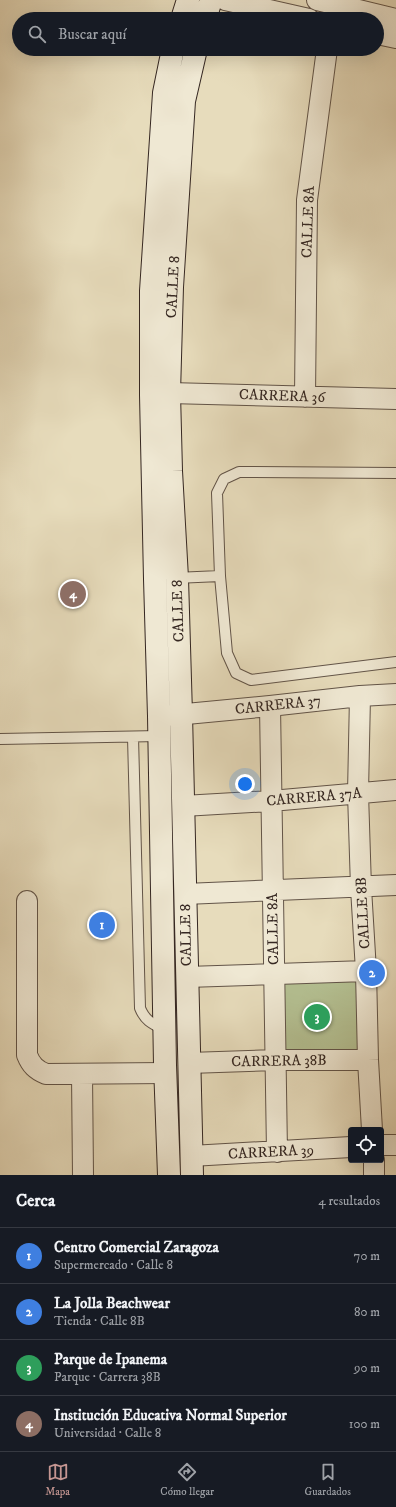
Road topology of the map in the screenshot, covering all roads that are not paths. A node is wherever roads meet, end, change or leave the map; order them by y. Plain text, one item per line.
1 (188, 0) edge
2 (210, 0) edge
3 (225, 0) edge
4 (317, 0) edge
5 (184, 12) edge
6 (207, 12) edge
7 (278, 12) edge
8 (367, 12) edge
9 (384, 16) edge
10 (396, 19) edge
11 (384, 35) edge
12 (396, 38) edge
13 (172, 56) edge
14 (194, 56) edge
15 (326, 56) edge
16 (169, 393) junction
17 (305, 397) junction
18 (396, 399) edge
19 (396, 473) edge
20 (220, 576) junction
21 (177, 578) junction
22 (155, 579) junction
23 (396, 662) edge
24 (396, 694) edge
25 (360, 696) junction
26 (270, 706) junction
27 (181, 714) junction
28 (159, 726) junction
29 (133, 737) junction
30 (0, 738) edge
31 (396, 790) edge
32 (358, 793) junction
33 (271, 801) junction
34 (183, 806) junction
35 (396, 885) edge
36 (361, 888) junction
37 (272, 891) junction
38 (186, 894) junction
39 (27, 901) dead end
40 (366, 971) junction
41 (274, 974) junction
42 (187, 978) junction
43 (165, 1030) junction
44 (275, 1060) junction
45 (368, 1060) junction
46 (189, 1062) junction
47 (166, 1073) junction
48 (82, 1074) junction
49 (372, 1127) edge
50 (384, 1145) edge
51 (396, 1145) edge
52 (348, 1147) edge
53 (277, 1152) junction
54 (374, 1163) edge
55 (191, 1165) edge
56 (84, 1175) edge
57 (169, 1175) edge
58 (374, 1175) edge

1 - 5 main road
2 - 6 main road
3 - 7 street
4 - 8 street
9 - 10 street
11 - 12 street
13 - 22 main road, CALLE 8
14 - 16 main road, CALLE 8
15 - 17 street, CALLE 8A
16 - 17 street, CARRERA 36
16 - 21 main road, CALLE 8
17 - 18 street, CARRERA 36
19 - 20 lane
20 - 21 lane
20 - 23 lane
21 - 22 lane
21 - 27 main road, CALLE 8
22 - 28 main road, CALLE 8
24 - 25 street, CARRERA 37
25 - 26 street, CARRERA 37
25 - 32 street, CALLE 8B
26 - 27 street, CARRERA 37
26 - 33 street, CALLE 8A
27 - 28 street, CARRERA 37
27 - 34 main road, CALLE 8
28 - 29 lane
28 - 43 main road, CALLE 8
29 - 30 lane
29 - 43 lane
31 - 32 street, CARRERA 37A
32 - 33 street, CARRERA 37A
32 - 36 street, CALLE 8B
33 - 34 street, CARRERA 37A
33 - 37 street, CALLE 8A
34 - 38 main road, CALLE 8
35 - 36 street
36 - 37 street
36 - 40 street, CALLE 8B
37 - 38 street
37 - 41 street, CALLE 8A
38 - 42 main road, CALLE 8
39 - 48 street
40 - 41 street
40 - 45 street, CALLE 8B
41 - 42 street
41 - 44 street, CALLE 8A
42 - 46 main road, CALLE 8
43 - 47 main road, CALLE 8
44 - 45 street, CARRERA 38B
44 - 46 street, CARRERA 38B
44 - 53 street, CALLE 8A
45 - 49 street, CALLE 8B
46 - 55 main road, CALLE 8
47 - 48 street
47 - 57 main road, CALLE 8
48 - 56 street
50 - 51 street
52 - 53 street, CARRERA 39
53 - 55 street, CARRERA 39
54 - 58 street

